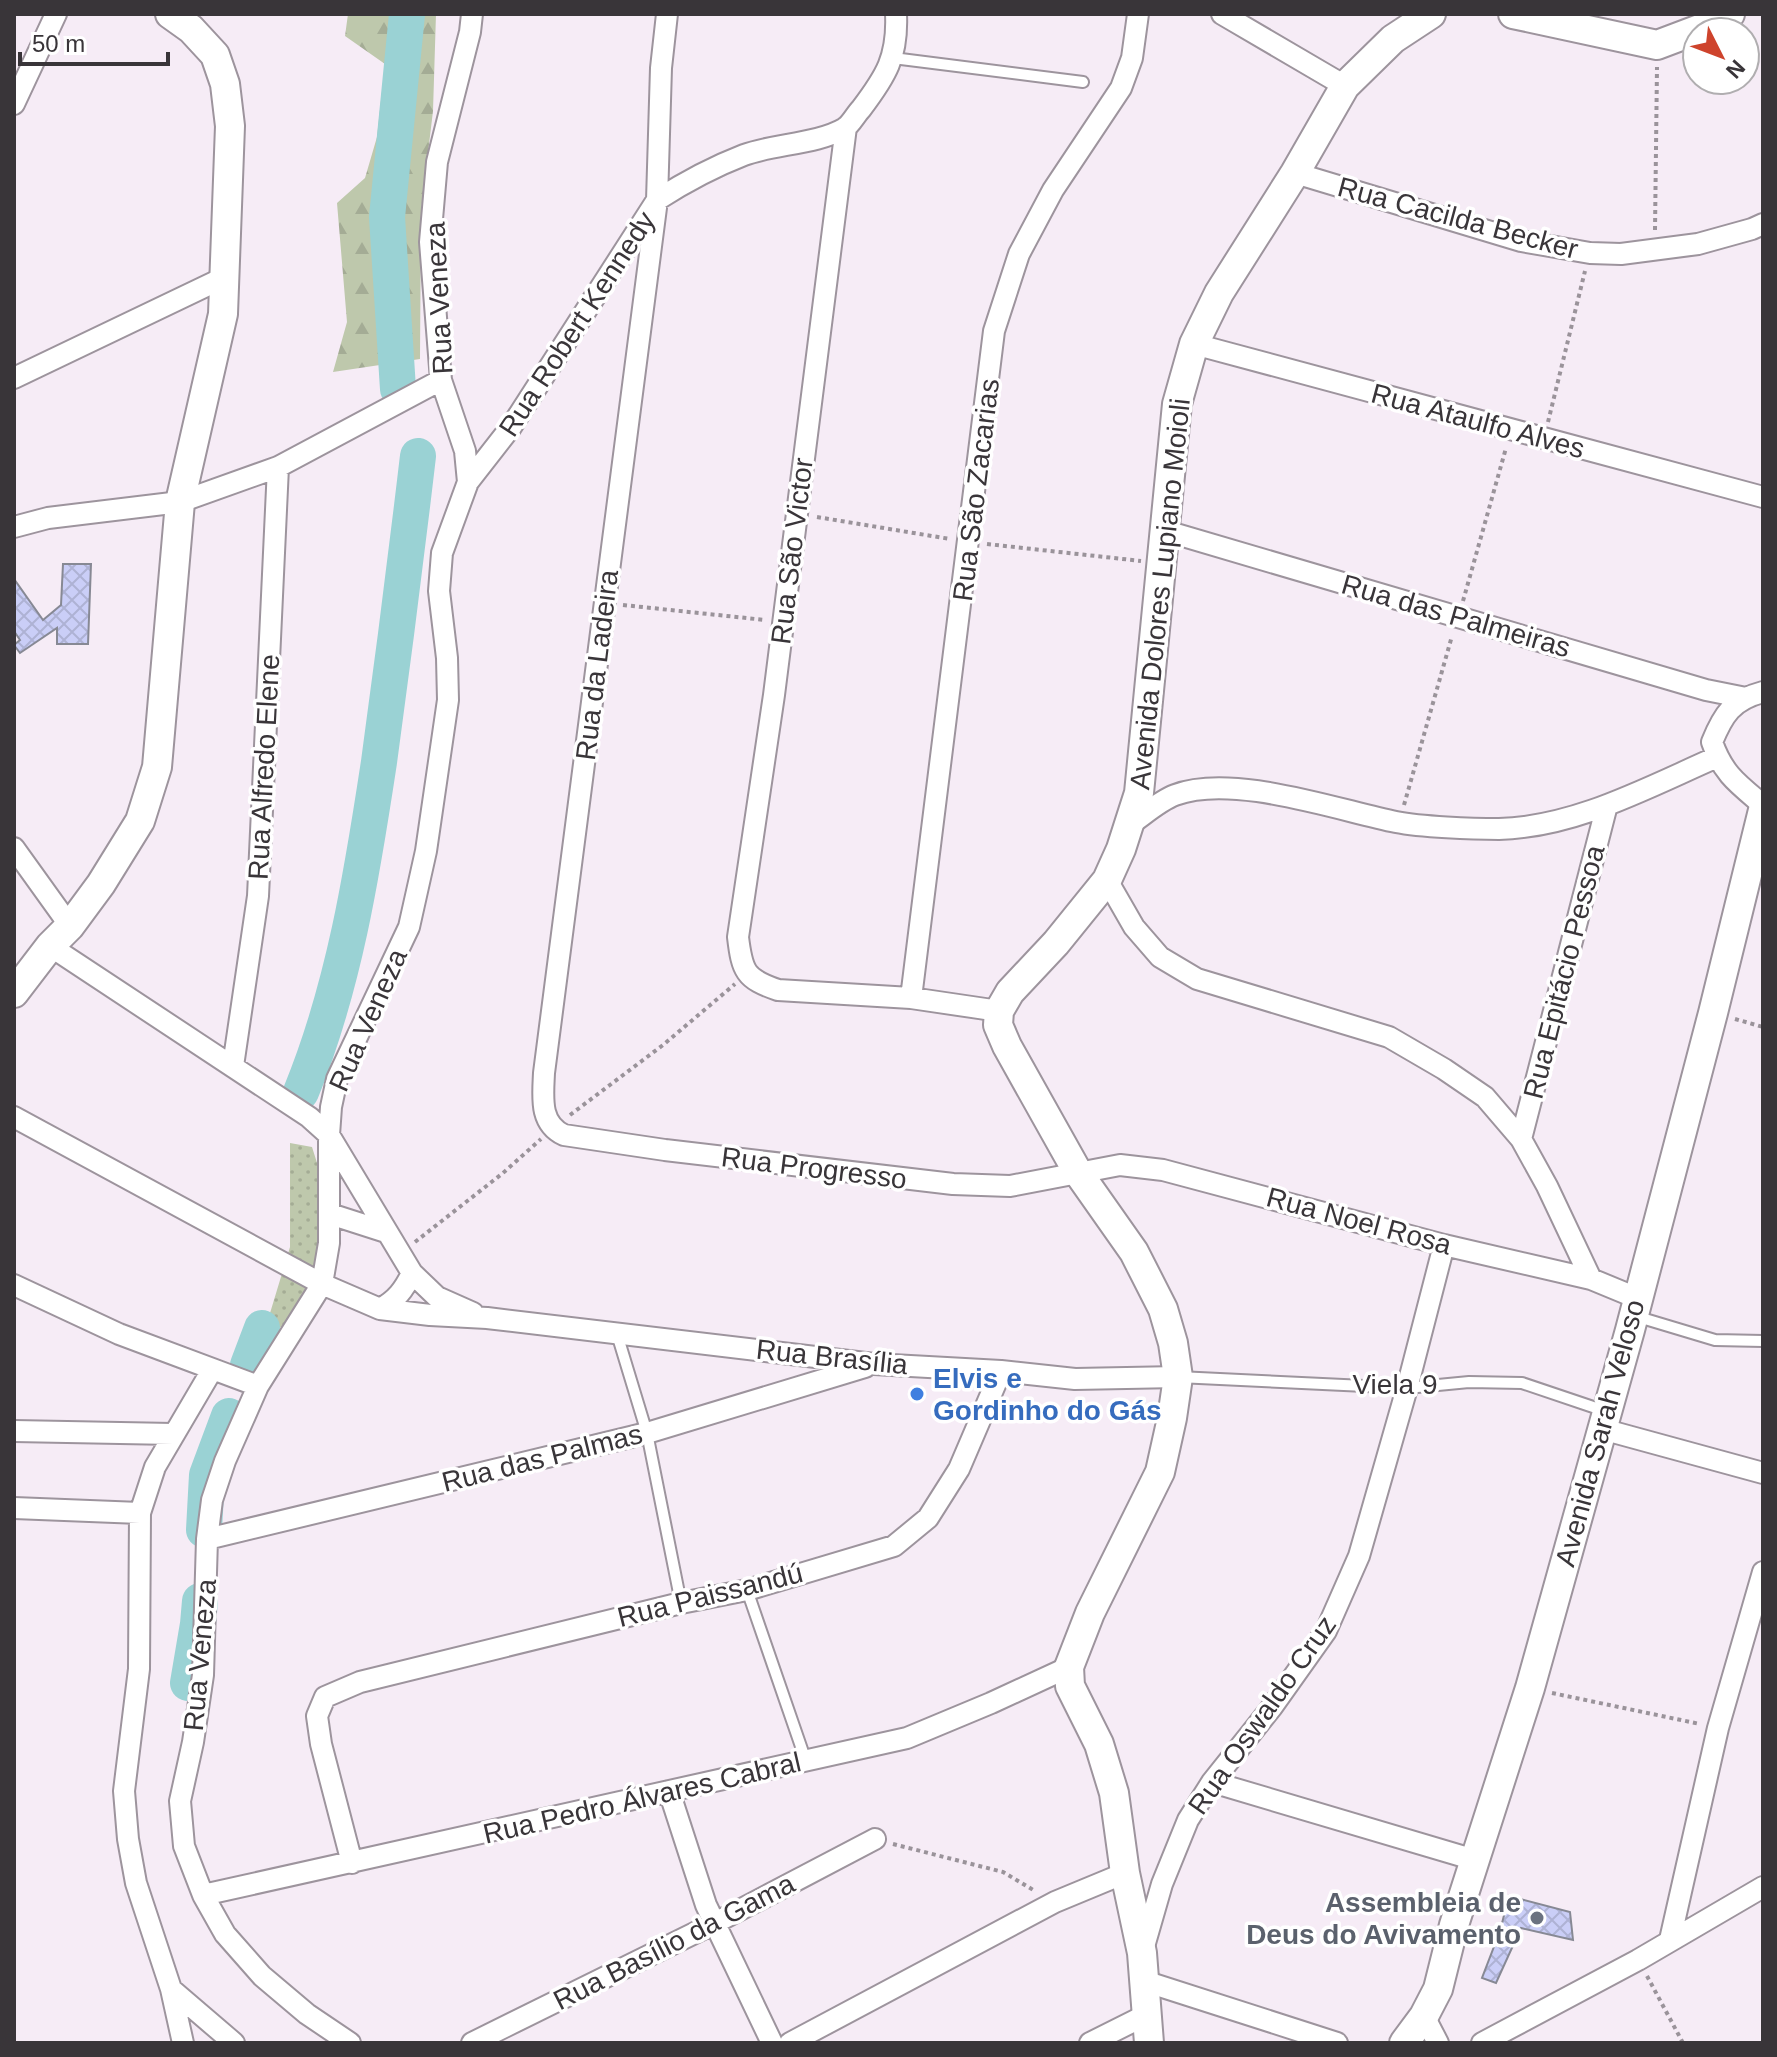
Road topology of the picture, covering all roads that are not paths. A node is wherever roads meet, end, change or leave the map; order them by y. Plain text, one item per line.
1 (56, 14) edge
2 (170, 14) edge
3 (472, 14) edge
4 (667, 14) edge
5 (896, 14) edge
6 (1138, 14) edge
7 (1222, 14) edge
8 (1431, 14) edge
9 (1513, 14) edge
10 (1681, 32) edge
11 (893, 58) junction
12 (1083, 82) dead end
13 (1345, 86) junction
14 (14, 104) edge
15 (846, 127) junction
16 (1295, 173) junction
17 (657, 200) junction
18 (1763, 224) edge
19 (225, 277) junction
20 (1194, 344) junction
21 (14, 378) edge
22 (441, 380) junction
23 (278, 467) junction
24 (468, 482) junction
25 (1763, 497) edge
26 (180, 502) junction
27 (14, 527) edge
28 (1166, 531) junction
29 (1755, 695) edge
30 (1717, 757) junction
31 (1607, 805) junction
32 (1763, 808) edge
33 (1129, 825) junction
34 (15, 851) edge
35 (1107, 880) junction
36 (60, 936) junction
37 (14, 993) edge
38 (911, 998) junction
39 (999, 1011) junction
40 (233, 1066) junction
41 (14, 1117) edge
42 (552, 1129) joint
43 (329, 1135) junction
44 (1521, 1139) junction
45 (1077, 1171) junction
46 (330, 1214) junction
47 (386, 1232) junction
48 (1444, 1245) junction
49 (412, 1273) junction
50 (1591, 1279) junction
51 (322, 1284) junction
52 (14, 1285) edge
53 (1635, 1306) junction
54 (380, 1309) junction
55 (487, 1318) junction
56 (617, 1334) junction
57 (1763, 1341) edge
58 (874, 1364) junction
59 (212, 1370) junction
60 (1001, 1371) junction
61 (1178, 1377) junction
62 (258, 1386) junction
63 (1407, 1388) junction
64 (1604, 1420) junction
65 (14, 1431) edge
66 (647, 1433) junction
67 (173, 1434) junction
68 (1763, 1473) edge
69 (14, 1508) edge
70 (140, 1513) junction
71 (207, 1539) junction
72 (1763, 1572) edge
73 (747, 1590) junction
74 (681, 1603) junction
75 (1069, 1667) junction
76 (806, 1761) junction
77 (1212, 1782) junction
78 (669, 1791) junction
79 (875, 1839) road end
80 (1475, 1860) junction
81 (352, 1863) junction
82 (1125, 1873) junction
83 (1763, 1887) edge
84 (203, 1895) junction
85 (715, 1923) junction
86 (1670, 1940) junction
87 (1143, 1967) junction
88 (171, 1989) junction
89 (1424, 2016) junction
90 (1148, 2029) edge
91 (183, 2043) edge
92 (234, 2043) edge
93 (350, 2043) edge
94 (472, 2043) edge
95 (772, 2043) edge
96 (790, 2043) edge
97 (1090, 2043) edge
98 (1337, 2043) edge
99 (1404, 2043) edge
100 (1438, 2043) edge
101 (1482, 2043) edge

1 - 14 street
2 - 19 main road
3 - 22 street, Rua Veneza
4 - 17 street, Rua da Ladeira
5 - 11 street
6 - 38 street, Rua São Zacarias
7 - 13 street
8 - 13 main road, Avenida Dolores Lupiano Moioli
9 - 10 main road
11 - 12 lane
11 - 15 street
13 - 16 main road, Avenida Dolores Lupiano Moioli
15 - 17 street, Rua Robert Kennedy
15 - 38 street, Rua São Victor
16 - 18 street, Rua Cacilda Becker
16 - 20 main road, Avenida Dolores Lupiano Moioli
17 - 24 street, Rua Robert Kennedy
17 - 42 street, Rua da Ladeira
19 - 21 street
19 - 26 main road
20 - 25 street, Rua Ataulfo Alves
20 - 28 main road, Avenida Dolores Lupiano Moioli
22 - 23 street
22 - 24 street, Rua Veneza
23 - 26 street
23 - 40 street, Rua Alfredo Elene
24 - 43 street, Rua Veneza
26 - 27 street
26 - 36 main road
28 - 29 street, Rua das Palmeiras
28 - 33 main road, Avenida Dolores Lupiano Moioli
29 - 30 street
30 - 31 street
30 - 32 street
31 - 33 street
31 - 44 street, Rua Epitácio Pessoa
32 - 53 main road, Avenida Sarah Veloso
33 - 35 main road, Avenida Dolores Lupiano Moioli
34 - 36 street
35 - 39 main road, Avenida Dolores Lupiano Moioli
35 - 44 street
36 - 37 main road
36 - 40 street
38 - 39 street
39 - 45 main road
40 - 43 street
41 - 51 street, Rua Brasília
42 - 45 street, Rua Progresso
43 - 46 street, Rua Veneza
43 - 47 street, Rua Brasília
44 - 50 street
45 - 48 street, Rua Noel Rosa
45 - 61 main road
46 - 47 street
46 - 51 street, Rua Veneza
47 - 49 street, Rua Brasília
48 - 50 street, Rua Noel Rosa
48 - 63 street, Rua Oswaldo Cruz
49 - 54 street
49 - 55 street, Rua Brasília
50 - 53 street, Rua Noel Rosa
51 - 54 street, Rua Brasília
51 - 62 street, Rua Veneza
52 - 59 street
53 - 57 lane
53 - 64 main road, Avenida Sarah Veloso
54 - 55 street, Rua Brasília
55 - 56 street, Rua Brasília
56 - 58 street, Rua Brasília
56 - 66 lane
58 - 60 street, Rua Brasília
58 - 66 street, Rua das Palmas
59 - 62 street
59 - 67 street
60 - 61 street, Rua Brasília
60 - 73 street, Rua Paissandú
61 - 63 lane, Viela 9
61 - 75 main road
62 - 71 street, Rua Veneza
63 - 64 lane, Viela 9
63 - 77 street, Rua Oswaldo Cruz
64 - 68 street
64 - 80 main road, Avenida Sarah Veloso
65 - 67 street
66 - 71 street, Rua das Palmas
66 - 74 lane
67 - 70 street
69 - 70 street
70 - 88 street
71 - 84 street, Rua Veneza
72 - 86 street
73 - 74 street, Rua Paissandú
73 - 76 lane
74 - 81 street, Rua Paissandú
75 - 76 street, Rua Pedro Álvares Cabral
75 - 82 main road
76 - 78 street, Rua Pedro Álvares Cabral
77 - 80 street
77 - 87 street, Rua Oswaldo Cruz
78 - 81 street, Rua Pedro Álvares Cabral
78 - 85 street
79 - 85 street, Rua Basílio da Gama
80 - 89 main road, Avenida Sarah Veloso
81 - 84 street, Rua Pedro Álvares Cabral
82 - 87 main road
82 - 96 street
83 - 86 street
84 - 93 street, Rua Veneza
85 - 94 street, Rua Basílio da Gama
85 - 95 street
86 - 101 street
87 - 90 main road
87 - 98 street
88 - 91 street
88 - 92 street
89 - 99 main road, Avenida Sarah Veloso
89 - 100 street
90 - 97 street

